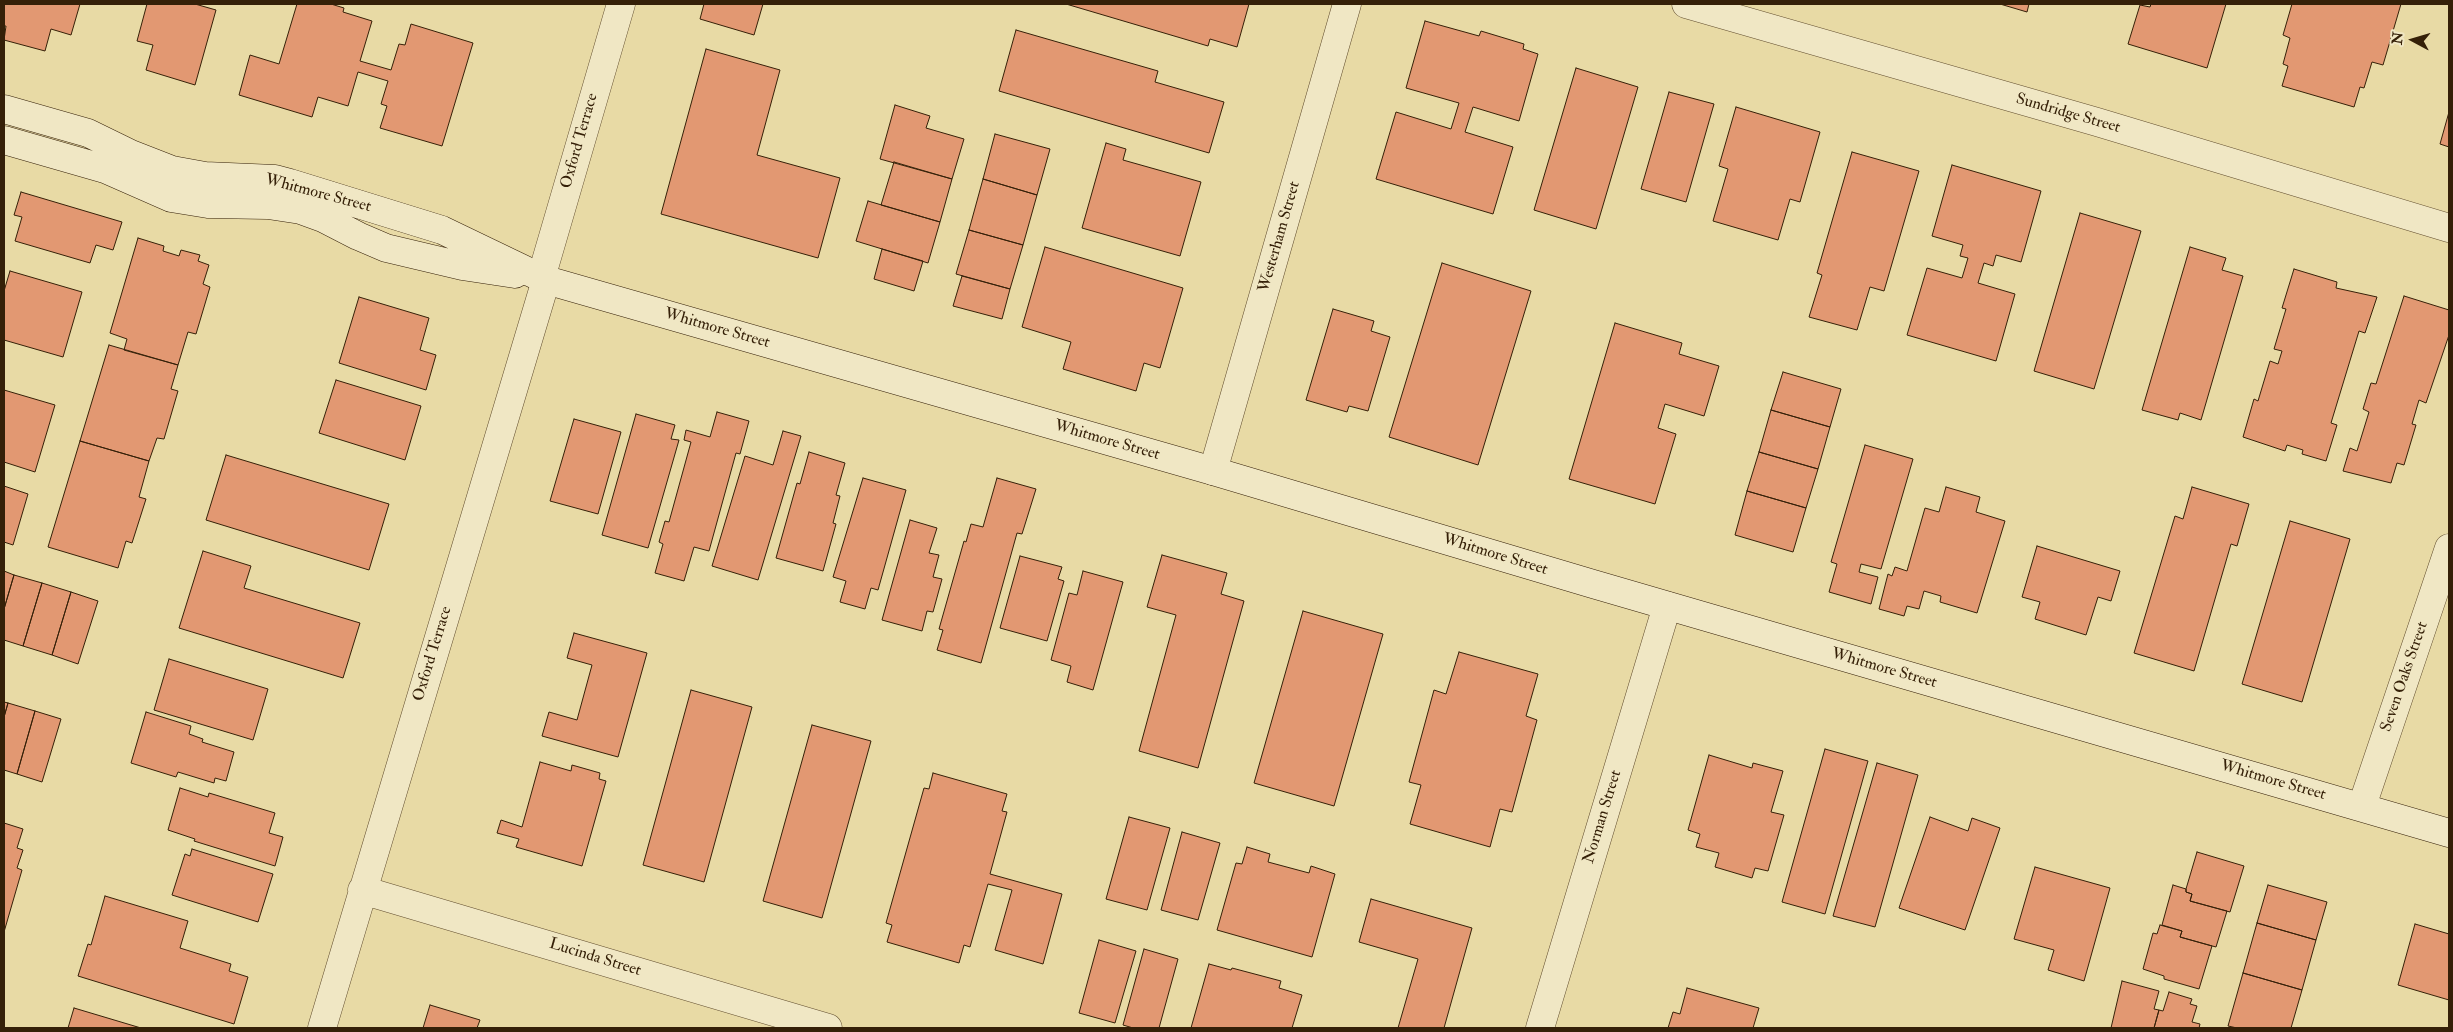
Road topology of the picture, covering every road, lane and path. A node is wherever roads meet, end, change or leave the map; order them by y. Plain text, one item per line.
1 (621, 4) edge
2 (1347, 4) edge
3 (1686, 4) edge
4 (4, 109) edge
5 (4, 140) edge
6 (135, 170) junction
7 (2449, 228) edge
8 (543, 279) junction
9 (1213, 471) junction
10 (2449, 548) edge
11 (1667, 606) junction
12 (2362, 806) junction
13 (2449, 832) edge
14 (362, 890) junction
15 (322, 1028) edge
16 (828, 1028) edge
17 (1540, 1028) edge

1 - 8 street, Oxford Terrace
2 - 9 street, Westerham Street
3 - 7 street, Sundridge Street
4 - 6 street, Whitmore Street
5 - 6 street, Whitmore Street
6 - 8 street, Whitmore Street
8 - 9 street, Whitmore Street
8 - 14 street, Oxford Terrace
9 - 11 street, Whitmore Street
10 - 12 street, Seven Oaks Street
11 - 12 street, Whitmore Street
11 - 17 street, Norman Street
12 - 13 street, Whitmore Street
14 - 15 street, Oxford Terrace
14 - 16 street, Lucinda Street

